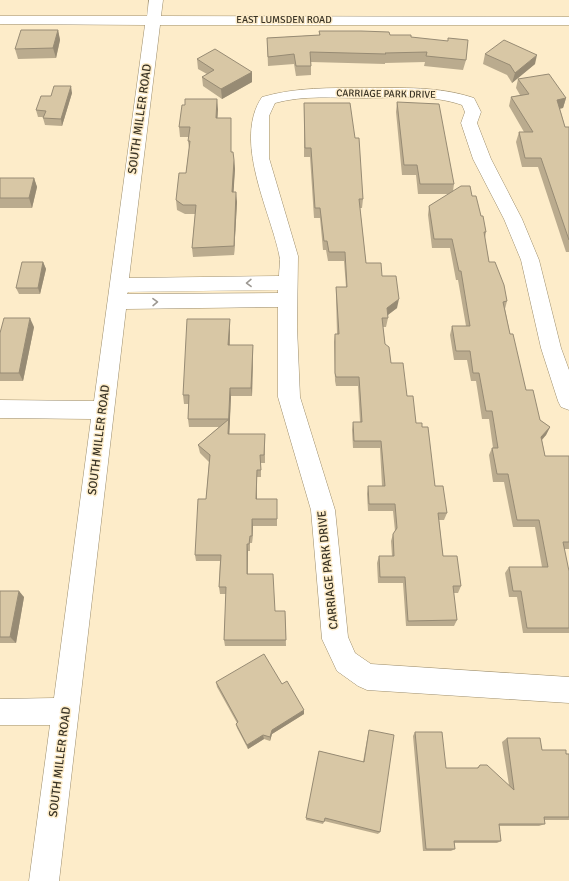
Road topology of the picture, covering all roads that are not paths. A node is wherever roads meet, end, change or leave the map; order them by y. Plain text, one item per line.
1 (155, 10) edge
2 (0, 20) edge
3 (569, 21) edge
4 (288, 292) junction
5 (118, 294) junction
6 (569, 401) edge
7 (0, 409) edge
8 (103, 410) junction
9 (569, 690) edge
10 (66, 711) junction
11 (0, 712) edge
12 (44, 881) edge

1 - 2 street, EAST LUMSDEN ROAD
1 - 3 street, EAST LUMSDEN ROAD
1 - 5 street, SOUTH MILLER ROAD
4 - 5 street
4 - 6 street, CARRIAGE PARK DRIVE
4 - 9 street, CARRIAGE PARK DRIVE
5 - 8 street, SOUTH MILLER ROAD
7 - 8 street
8 - 10 street, SOUTH MILLER ROAD
10 - 11 street
10 - 12 street, SOUTH MILLER ROAD

